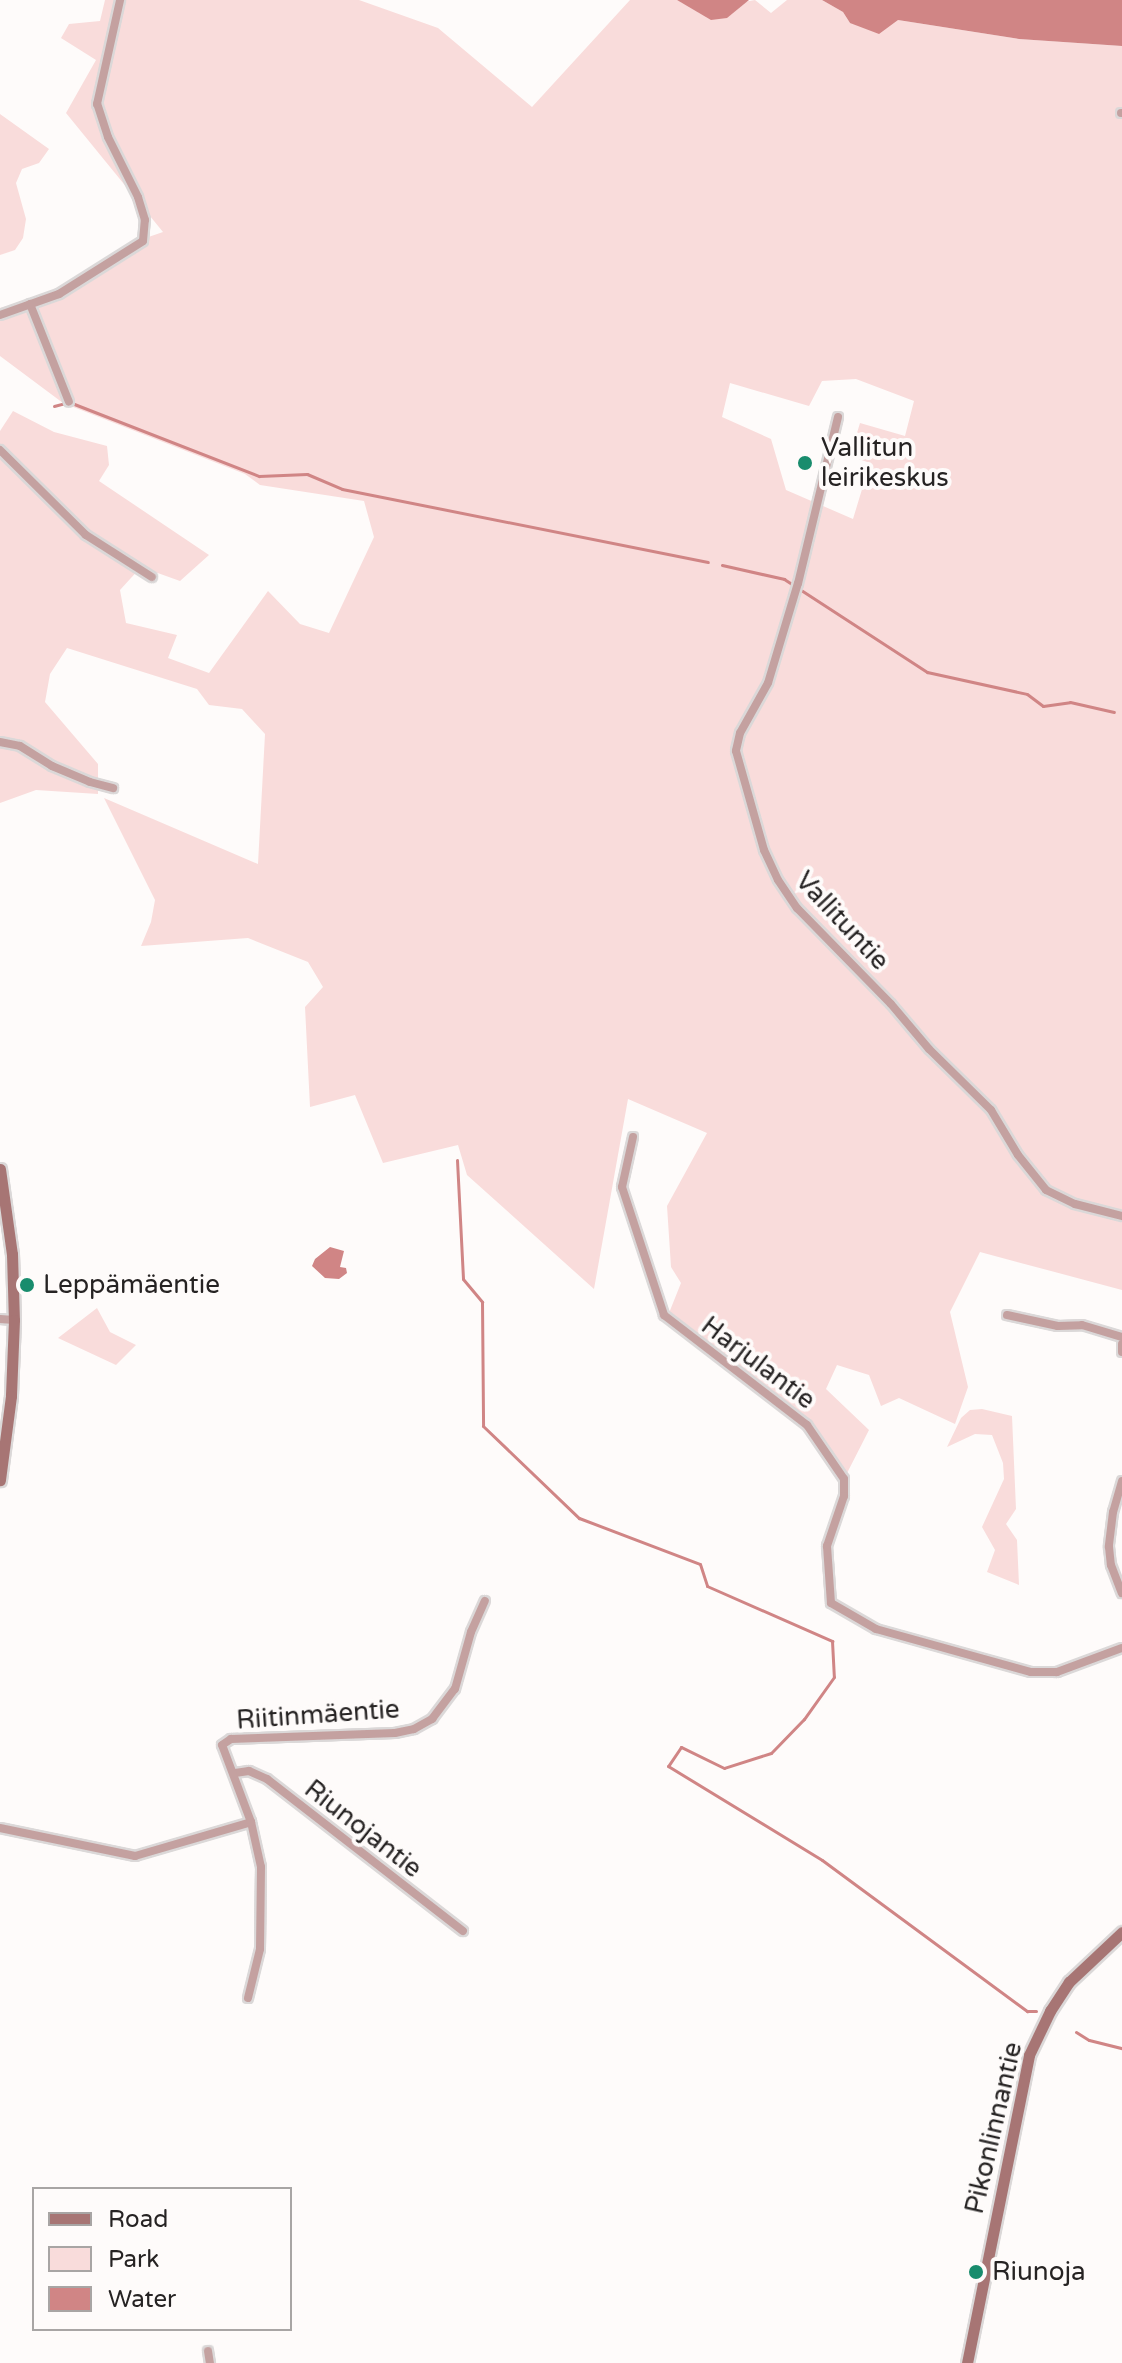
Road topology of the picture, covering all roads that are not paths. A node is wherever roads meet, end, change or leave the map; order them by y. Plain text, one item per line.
1 (120, 0) edge
2 (30, 304) junction
3 (0, 315) edge
4 (69, 402) dead end
5 (838, 417) dead end
6 (0, 450) edge
7 (152, 577) dead end
8 (0, 742) edge
9 (113, 788) dead end
10 (633, 1137) dead end
11 (0, 1169) edge
12 (1122, 1216) edge
13 (1007, 1315) dead end
14 (0, 1319) edge
15 (14, 1320) junction
16 (1122, 1337) edge
17 (1122, 1344) edge
18 (1122, 1352) edge
19 (0, 1480) edge
20 (1122, 1481) edge
21 (1122, 1593) edge
22 (485, 1601) dead end
23 (1122, 1648) edge
24 (235, 1773) junction
25 (251, 1822) junction
26 (0, 1828) edge
27 (463, 1931) dead end
28 (1122, 1932) edge
29 (248, 1998) dead end
30 (208, 2351) dead end
31 (210, 2363) edge
32 (967, 2363) edge

1 - 2 street
2 - 3 street
2 - 4 street
5 - 12 street, Vallituntie
6 - 7 street
8 - 9 street
10 - 23 street, Harjulantie
11 - 15 street
13 - 16 street
14 - 15 street
15 - 19 street
17 - 18 street
20 - 21 street
22 - 24 street, Riitinmäentie
24 - 25 street, Riitinmäentie
24 - 27 street, Riunojantie
25 - 26 street
25 - 29 street, Riitinmäentie
28 - 32 street, Pikonlinnantie
30 - 31 street

